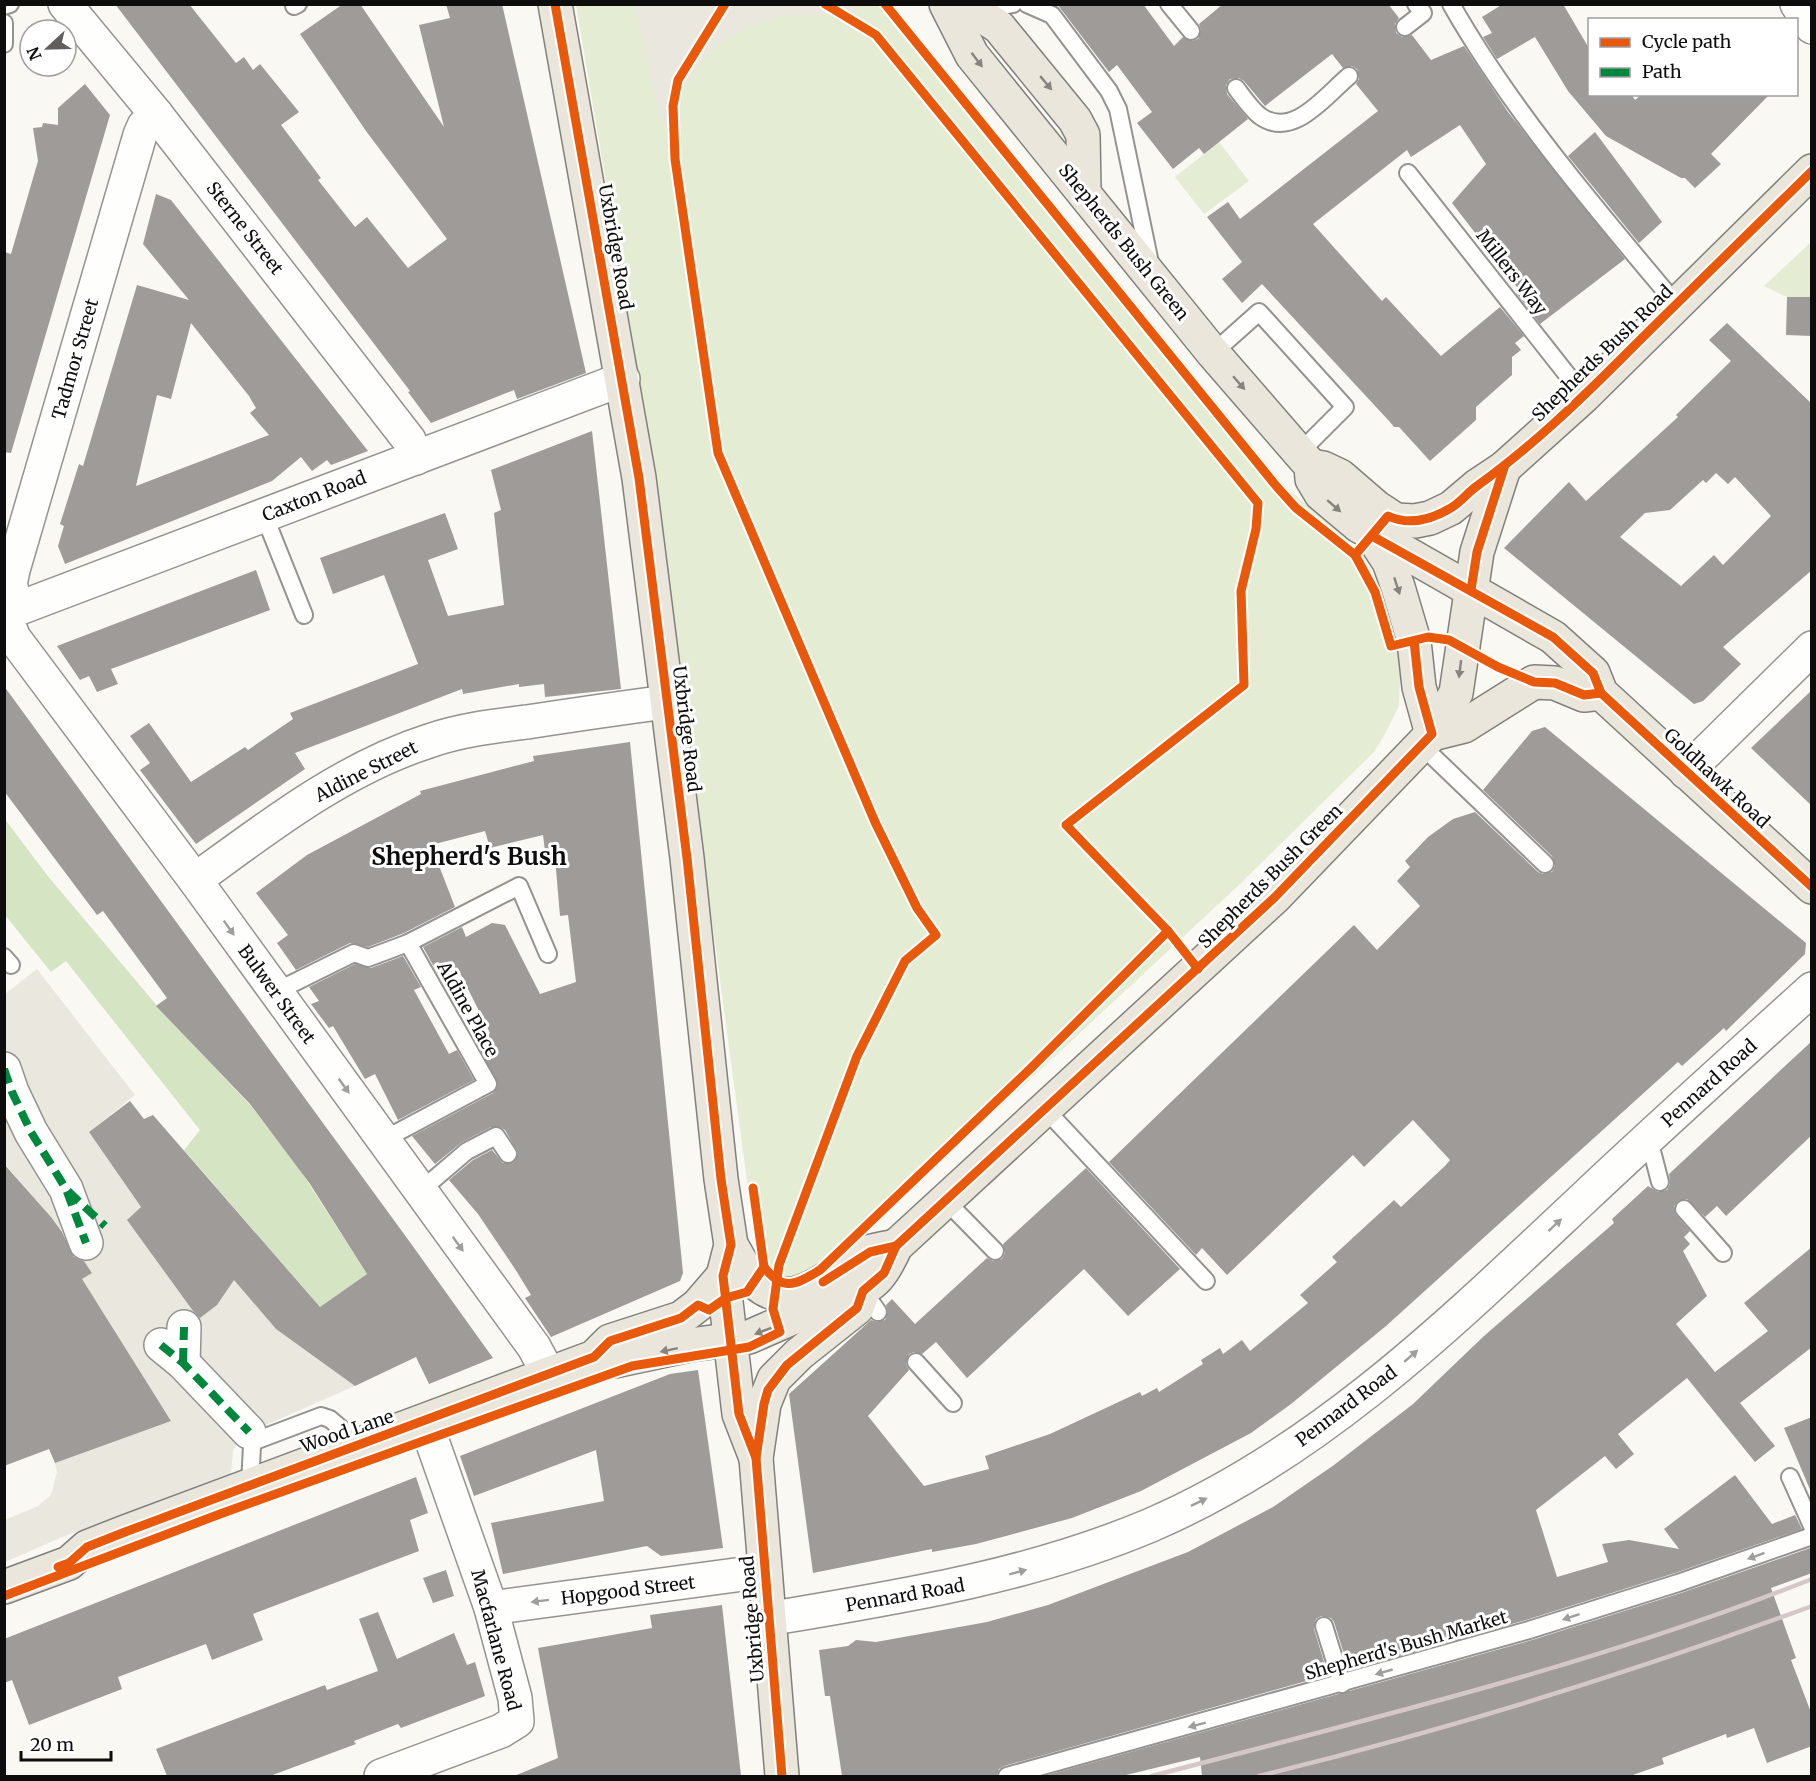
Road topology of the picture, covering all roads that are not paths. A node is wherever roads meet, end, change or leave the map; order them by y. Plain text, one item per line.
1 (10, 4) edge
2 (65, 4) edge
3 (555, 4) edge
4 (1013, 4) edge
5 (1027, 4) edge
6 (1169, 4) edge
7 (1416, 4) edge
8 (1451, 4) edge
9 (1797, 4) edge
10 (4, 6) edge
11 (957, 8) edge
12 (4, 23) edge
13 (1405, 27) dead end
14 (1812, 27) edge
15 (1191, 31) dead end
16 (4, 44) edge
17 (1350, 76) dead end
18 (1236, 88) dead end
19 (156, 114) junction
20 (1812, 171) edge
21 (1408, 173) dead end
22 (1153, 277) junction
23 (1676, 304) junction
24 (1213, 353) junction
25 (623, 379) junction
26 (1584, 396) junction
27 (416, 458) junction
28 (1305, 460) junction
29 (1504, 468) junction
30 (264, 515) junction
31 (1372, 536) junction
32 (1471, 590) junction
33 (9, 612) edge
34 (304, 615) dead end
35 (1812, 648) edge
36 (1601, 693) junction
37 (667, 702) junction
38 (1427, 740) junction
39 (1686, 772) junction
40 (1545, 864) dead end
41 (195, 880) junction
42 (1812, 887) edge
43 (408, 943) junction
44 (548, 954) dead end
45 (1812, 989) edge
46 (275, 992) junction
47 (4, 1069) edge
48 (1046, 1108) junction
49 (383, 1140) junction
50 (1642, 1142) junction
51 (508, 1154) dead end
52 (1660, 1182) dead end
53 (420, 1191) junction
54 (946, 1201) junction
55 (1684, 1209) dead end
56 (95, 1234) dead end
57 (896, 1246) junction
58 (995, 1251) dead end
59 (1723, 1253) dead end
60 (727, 1261) junction
61 (1206, 1281) dead end
62 (870, 1301) junction
63 (844, 1319) joint
64 (731, 1339) junction
65 (176, 1345) dead end
66 (594, 1357) junction
67 (916, 1362) dead end
68 (549, 1375) junction
69 (953, 1403) dead end
70 (425, 1421) junction
71 (249, 1432) dead end
72 (756, 1458) junction
73 (1790, 1477) dead end
74 (1812, 1526) edge
75 (1812, 1536) edge
76 (765, 1571) junction
77 (4, 1587) edge
78 (491, 1608) junction
79 (768, 1619) junction
80 (1324, 1626) dead end
81 (1342, 1684) junction
82 (381, 1776) edge
83 (782, 1776) edge
84 (1007, 1776) edge

1 - 10 lane
2 - 19 street, Sterne Street
3 - 25 main road, Uxbridge Road
4 - 11 lane
5 - 22 lane
6 - 15 lane
7 - 13 lane
8 - 23 lane
9 - 14 street
11 -> 22 main road, Shepherds Bush Green
12 - 16 lane
17 - 18 lane
19 - 27 street, Sterne Street
19 - 33 street, Tadmor Street
20 - 23 main road, Shepherds Bush Road
21 - 26 lane, Millers Way
22 - 24 main road, Shepherds Bush Green
23 - 26 main road, Shepherds Bush Road
24 -> 28 main road, Shepherds Bush Green
24 - 28 lane
25 - 27 street, Caxton Road
25 - 37 main road, Uxbridge Road
26 - 29 main road, Shepherds Bush Road
27 - 30 street, Caxton Road
28 - 29 main road
28 -> 31 main road, Shepherds Bush Green
29 - 32 main road
30 - 33 street, Caxton Road
30 - 34 lane
31 - 32 main road, Shepherds Bush Green
31 -> 38 main road, Shepherds Bush Green
32 - 36 main road, Goldhawk Road
32 -> 38 main road, Shepherds Bush Green
33 - 41 street, Bulwer Street
35 - 39 street
36 - 38 main road
36 - 39 main road, Goldhawk Road
37 - 41 street, Aldine Street
37 - 60 main road, Uxbridge Road
38 - 40 lane
38 - 48 main road, Shepherds Bush Green
39 - 42 main road, Goldhawk Road
41 -> 46 street, Bulwer Street
43 - 44 lane
43 - 46 lane
43 - 49 lane, Aldine Place
45 - 50 street, Pennard Road
46 -> 49 street, Bulwer Street
47 - 56 street
48 - 54 main road, Shepherds Bush Green
48 - 61 lane
49 - 53 street, Bulwer Street
50 - 52 lane
79 -> 50 street, Pennard Road
51 - 53 lane
53 -> 68 street, Bulwer Street
54 - 57 main road, Shepherds Bush Green
54 - 58 lane
55 - 59 lane
57 - 60 main road, Shepherds Bush Green
57 - 62 main road, Shepherds Bush Green
60 - 64 main road, Uxbridge Road
60 - 66 main road, Wood Lane
62 - 63 main road, Shepherds Bush Green
62 -> 64 main road, Shepherds Bush Green
63 - 72 main road, Uxbridge Road
64 -> 66 main road, Wood Lane
64 - 72 main road, Uxbridge Road
65 - 71 street
66 - 68 main road, Wood Lane
67 - 69 lane
68 - 70 main road, Wood Lane
70 - 77 main road, Wood Lane
70 - 78 street, Macfarlane Road
72 - 76 main road, Uxbridge Road
73 - 74 lane
75 -> 81 lane, Shepherd's Bush Market
76 -> 78 street, Hopgood Street
76 - 79 main road, Uxbridge Road
78 - 82 street, Macfarlane Road
79 - 83 main road, Uxbridge Road
80 - 81 lane
81 -> 84 lane, Shepherd's Bush Market

